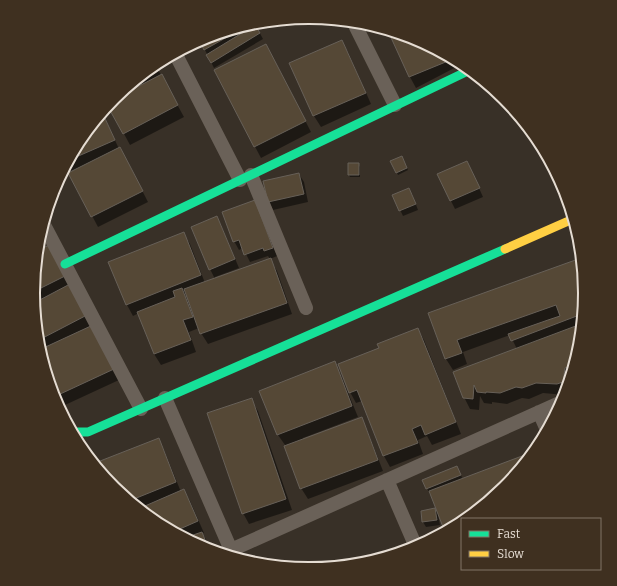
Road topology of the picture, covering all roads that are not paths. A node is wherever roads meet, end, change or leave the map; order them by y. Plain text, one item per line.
1 (357, 28) edge
2 (178, 58) edge
3 (463, 73) edge
4 (395, 105) junction
5 (245, 177) junction
6 (568, 221) edge
7 (47, 231) edge
8 (65, 264) junction
9 (306, 308) dead end
10 (165, 398) junction
11 (553, 406) edge
12 (141, 409) junction
13 (539, 412) junction
14 (544, 423) edge
15 (79, 432) edge
16 (387, 480) junction
17 (413, 541) edge
18 (230, 550) edge
19 (236, 552) edge

1 - 4 street
2 - 5 street
3 - 4 street
4 - 5 street
5 - 8 street
5 - 9 street
6 - 10 street
7 - 8 street
8 - 12 street
10 - 12 street
10 - 18 street
11 - 13 street
12 - 15 street
13 - 14 street
13 - 16 street
16 - 17 street
16 - 19 street

